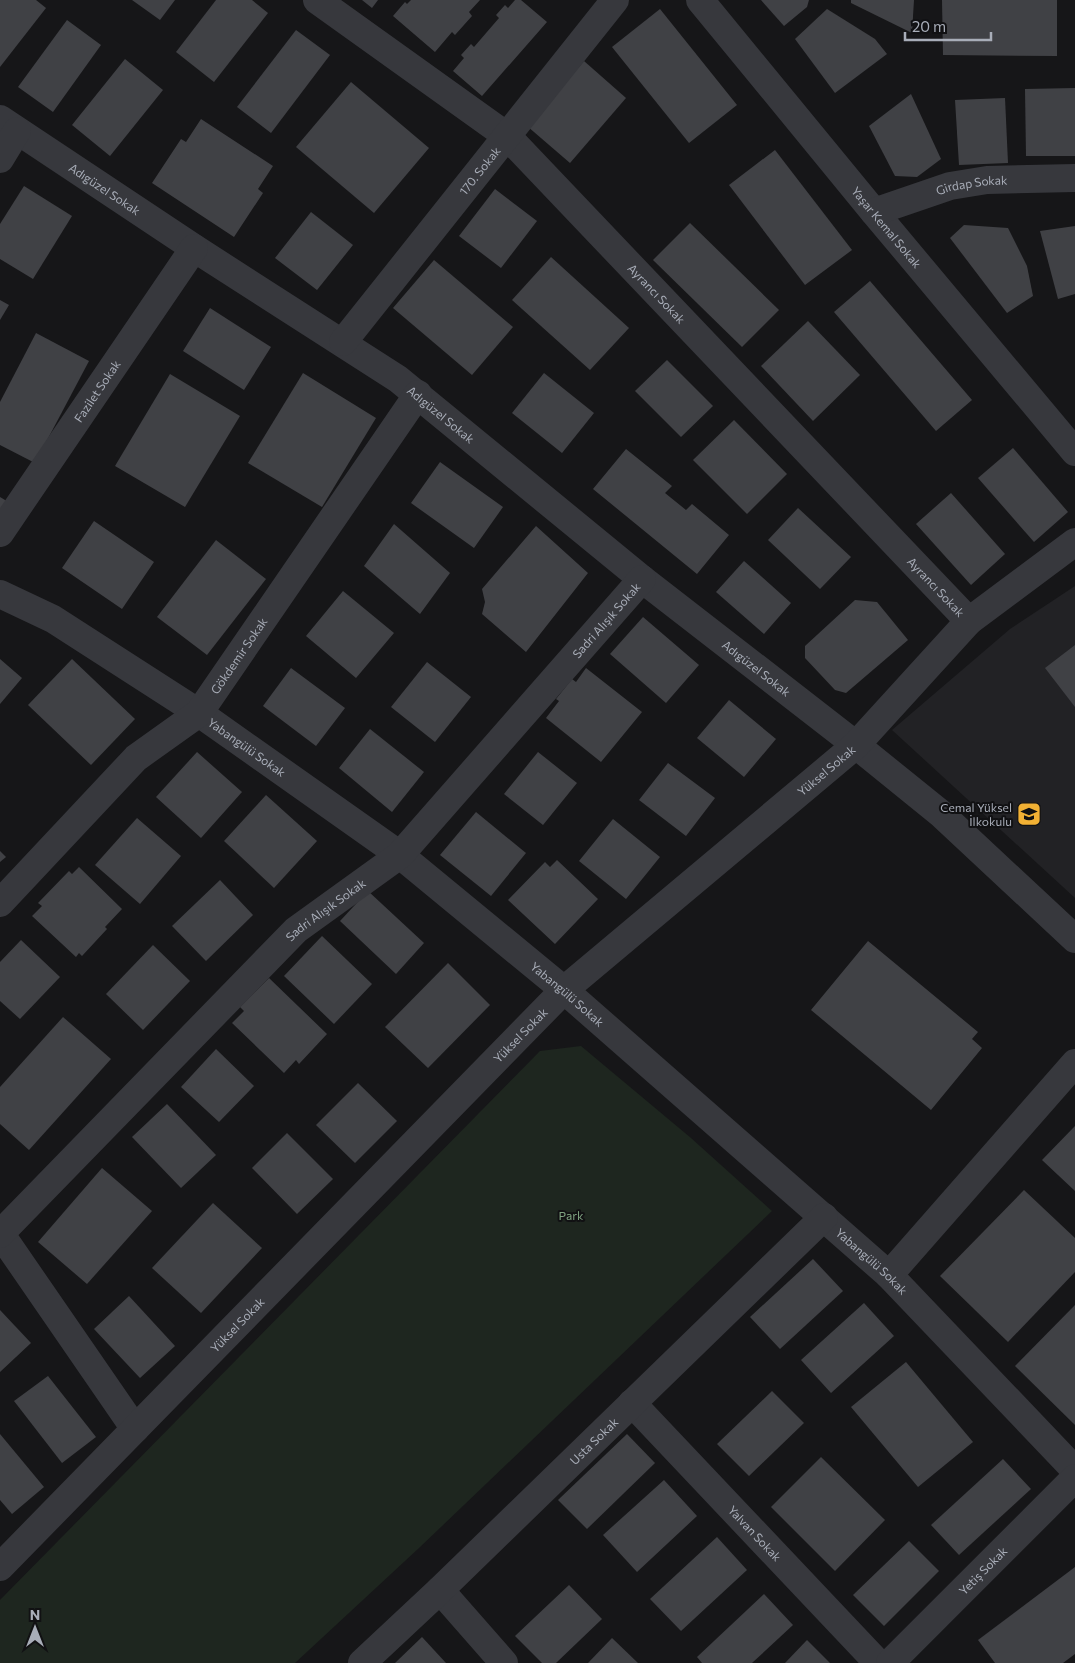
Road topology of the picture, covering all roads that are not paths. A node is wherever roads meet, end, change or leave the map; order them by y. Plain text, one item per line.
1 (317, 0) edge
2 (615, 0) edge
3 (700, 0) edge
4 (9, 125) edge
5 (507, 136) junction
6 (0, 159) edge
7 (1075, 178) edge
8 (874, 212) junction
9 (194, 248) junction
10 (342, 342) junction
11 (418, 394) junction
12 (1075, 452) edge
13 (0, 533) edge
14 (1075, 542) edge
15 (642, 578) junction
16 (0, 594) edge
17 (969, 620) junction
18 (199, 713) junction
19 (856, 745) junction
20 (400, 855) junction
21 (0, 903) edge
22 (1075, 939) edge
23 (564, 990) junction
24 (1075, 1063) edge
25 (824, 1217) junction
26 (0, 1234) edge
27 (890, 1275) junction
28 (632, 1403) junction
29 (135, 1430) junction
30 (1075, 1470) edge
31 (1075, 1478) edge
32 (0, 1567) edge
33 (440, 1590) junction
34 (362, 1663) edge
35 (504, 1663) edge
36 (878, 1663) edge
37 (890, 1663) edge

1 - 5 street, Ayrancı Sokak
2 - 5 street, 170. Sokak
3 - 8 street, Yaşar Kemal Sokak
4 - 6 street
4 - 9 street, Adıgüzel Sokak
5 - 10 street, 170. Sokak
5 - 17 street, Ayrancı Sokak
7 - 8 street, Girdap Sokak
8 - 12 street, Yaşar Kemal Sokak
9 - 10 street, Adıgüzel Sokak
9 - 13 street, Fazilet Sokak
10 - 11 street, Adıgüzel Sokak
11 - 15 street, Adıgüzel Sokak
11 - 18 street, Gökdemir Sokak
14 - 17 street, Yüksel Sokak
15 - 19 street, Adıgüzel Sokak
15 - 20 street, Sadri Alışık Sokak
16 - 18 street, Yabangülü Sokak
17 - 19 street, Yüksel Sokak
18 - 20 street, Yabangülü Sokak
18 - 21 street, Gökdemir Sokak
19 - 22 street, Adıgüzel Sokak
19 - 23 street, Yüksel Sokak
20 - 23 street, Yabangülü Sokak
20 - 26 street, Sadri Alışık Sokak
23 - 25 street, Yabangülü Sokak
23 - 29 street, Yüksel Sokak
24 - 27 street
25 - 27 street, Yabangülü Sokak
25 - 28 street, Usta Sokak
26 - 29 street
27 - 30 street, Yabangülü Sokak
28 - 33 street, Usta Sokak
28 - 36 street, Yalvan Sokak
29 - 32 street, Yüksel Sokak
31 - 37 street, Yetiş Sokak
33 - 34 street, Usta Sokak
33 - 35 street

